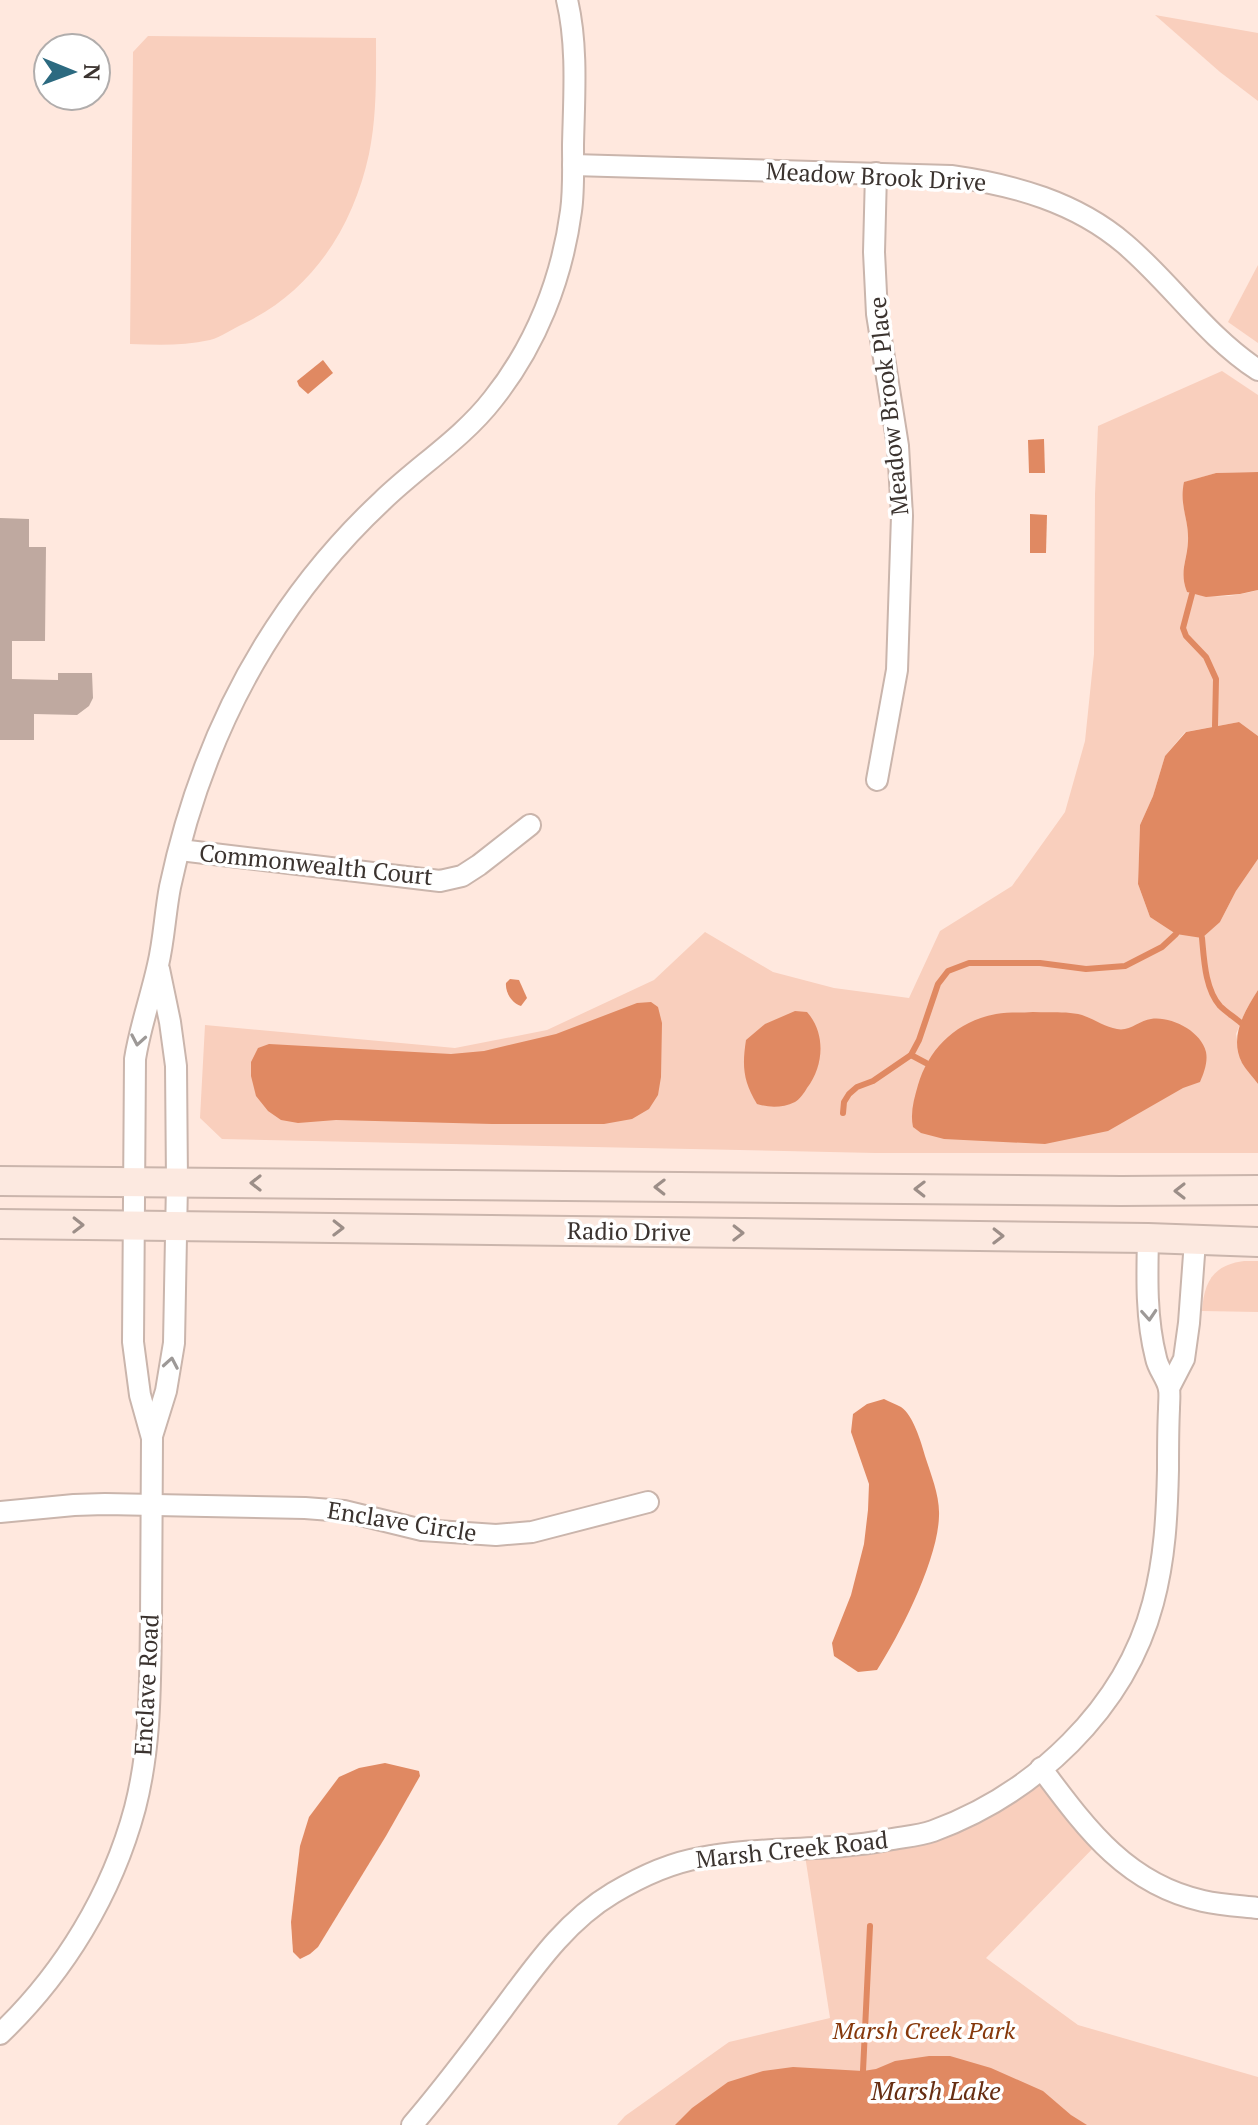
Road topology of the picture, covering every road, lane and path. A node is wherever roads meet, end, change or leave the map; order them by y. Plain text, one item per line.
1 (567, 0) edge
2 (573, 165) junction
3 (876, 173) junction
4 (1258, 370) edge
5 (877, 780) dead end
6 (530, 825) dead end
7 (180, 850) junction
8 (158, 965) junction
9 (0, 1181) edge
10 (133, 1182) junction
11 (177, 1183) junction
12 (1258, 1190) edge
13 (0, 1224) edge
14 (133, 1225) junction
15 (175, 1226) junction
16 (1148, 1238) junction
17 (1195, 1241) junction
18 (1258, 1242) edge
19 (1169, 1388) junction
20 (152, 1438) junction
21 (648, 1502) dead end
22 (152, 1505) junction
23 (0, 1512) edge
24 (1041, 1768) junction
25 (1258, 1908) edge
26 (0, 2034) edge
27 (412, 2125) edge

1 - 2 street
2 - 3 street, Meadow Brook Drive
2 - 7 street
3 - 4 street, Meadow Brook Drive
3 - 5 street, Meadow Brook Place
6 - 7 street, Commonwealth Court
7 - 8 street
8 -> 10 street, Enclave Road
8 - 11 street, Enclave Road
9 - 10 main road, Radio Drive
10 - 11 main road, Radio Drive
10 - 14 street, Enclave Road
12 -> 11 main road, Radio Drive
11 - 15 street, Enclave Road
13 -> 14 main road, Radio Drive
14 - 15 main road, Radio Drive
14 - 20 street, Enclave Road
15 -> 16 main road, Radio Drive
20 -> 15 street, Enclave Road
16 - 17 main road, Radio Drive
16 -> 19 street, Marsh Creek Road
17 - 18 main road, Radio Drive
17 - 19 street, Marsh Creek Road
19 - 24 street, Marsh Creek Road
20 - 22 street, Enclave Road
21 - 22 street, Enclave Circle
22 - 23 street, Enclave Circle
22 - 26 street, Enclave Road
24 - 25 street
24 - 27 street, Marsh Creek Road

